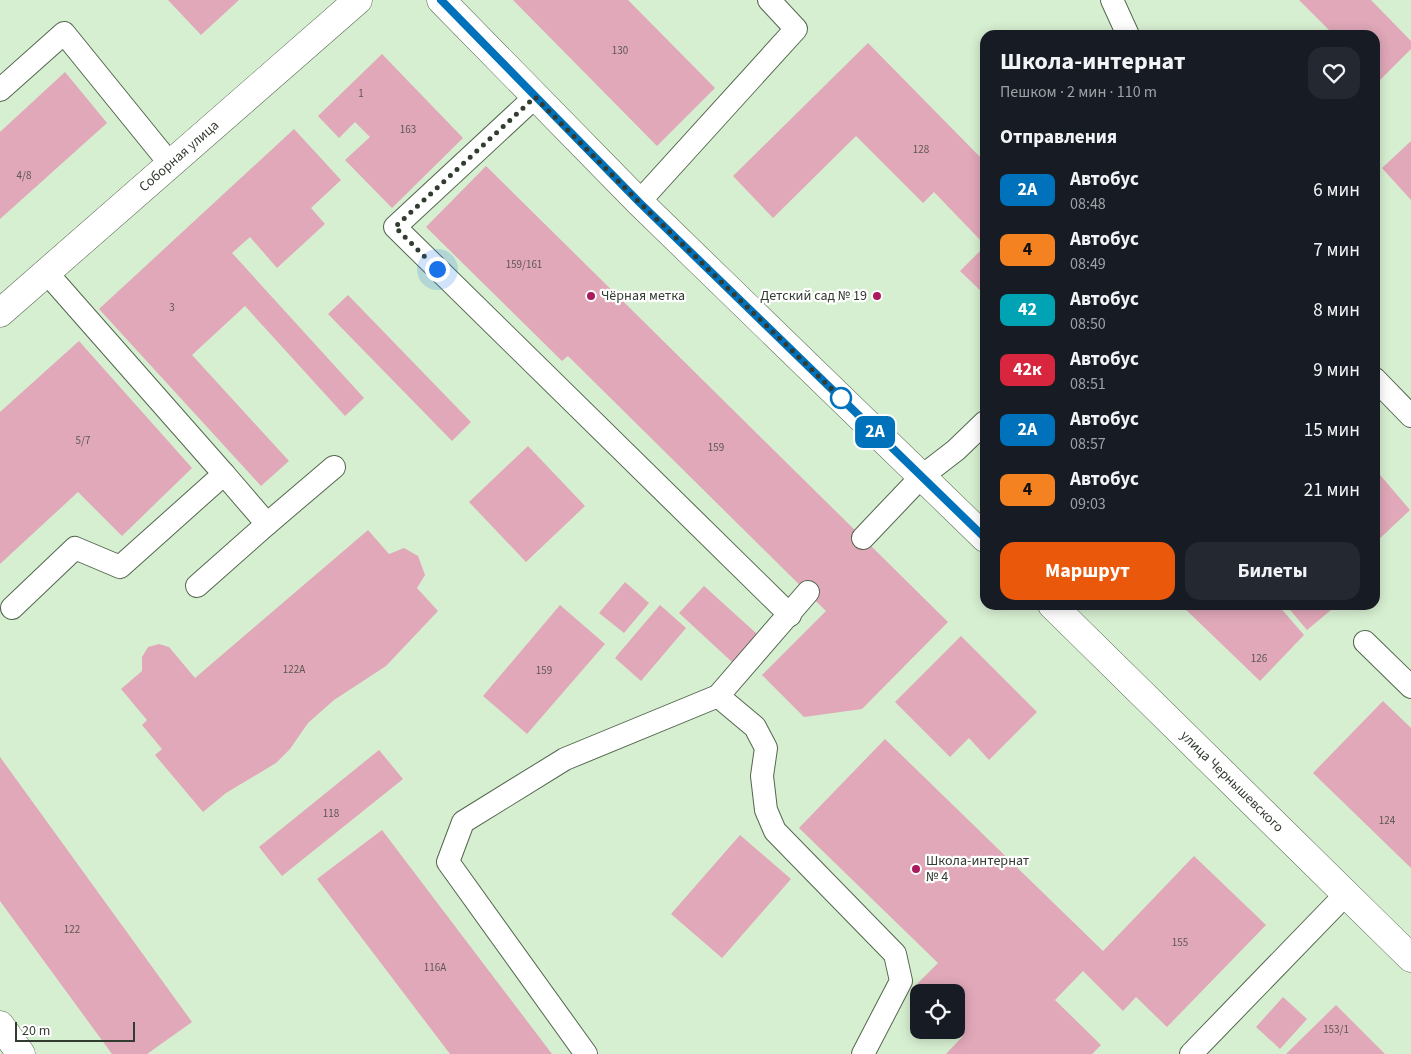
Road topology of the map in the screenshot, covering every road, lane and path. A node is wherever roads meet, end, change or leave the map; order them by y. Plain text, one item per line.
1 (358, 0) edge
2 (441, 0) edge
3 (769, 0) edge
4 (1112, 0) edge
5 (1126, 30) edge
6 (0, 90) edge
7 (535, 97) junction
8 (171, 165) junction
9 (639, 202) junction
10 (46, 273) junction
11 (0, 313) edge
12 (1380, 384) edge
13 (1411, 416) edge
14 (980, 427) edge
15 (334, 467) dead end
16 (224, 474) junction
17 (921, 477) junction
18 (266, 524) junction
19 (980, 533) edge
20 (863, 538) dead end
21 (197, 586) dead end
22 (808, 592) dead end
23 (12, 608) dead end
24 (1057, 610) edge
25 (790, 615) junction
26 (1365, 642) dead end
27 (1411, 687) edge
28 (718, 696) junction
29 (1345, 894) junction
30 (1411, 958) edge
31 (0, 1026) edge
32 (1205, 1050) edge
33 (21, 1054) edge
34 (586, 1054) edge
35 (863, 1054) edge

1 - 8 main road, Соборная улица
2 - 7 main road
3 - 9 lane
4 - 5 lane
6 - 8 lane
7 - 9 main road
7 - 25 lane
8 - 10 main road, Соборная улица
9 - 17 main road
10 - 11 main road, Соборная улица
10 - 16 lane
12 - 13 lane
14 - 17 lane
15 - 18 lane
16 - 18 lane
16 - 23 lane
17 - 19 main road
17 - 20 lane
18 - 21 lane
22 - 25 lane
24 - 29 main road, улица Чернышевского
25 - 28 lane
26 - 27 lane
28 - 34 lane
28 - 35 lane
29 - 30 main road, улица Чернышевского
29 - 32 lane
31 - 33 main road

